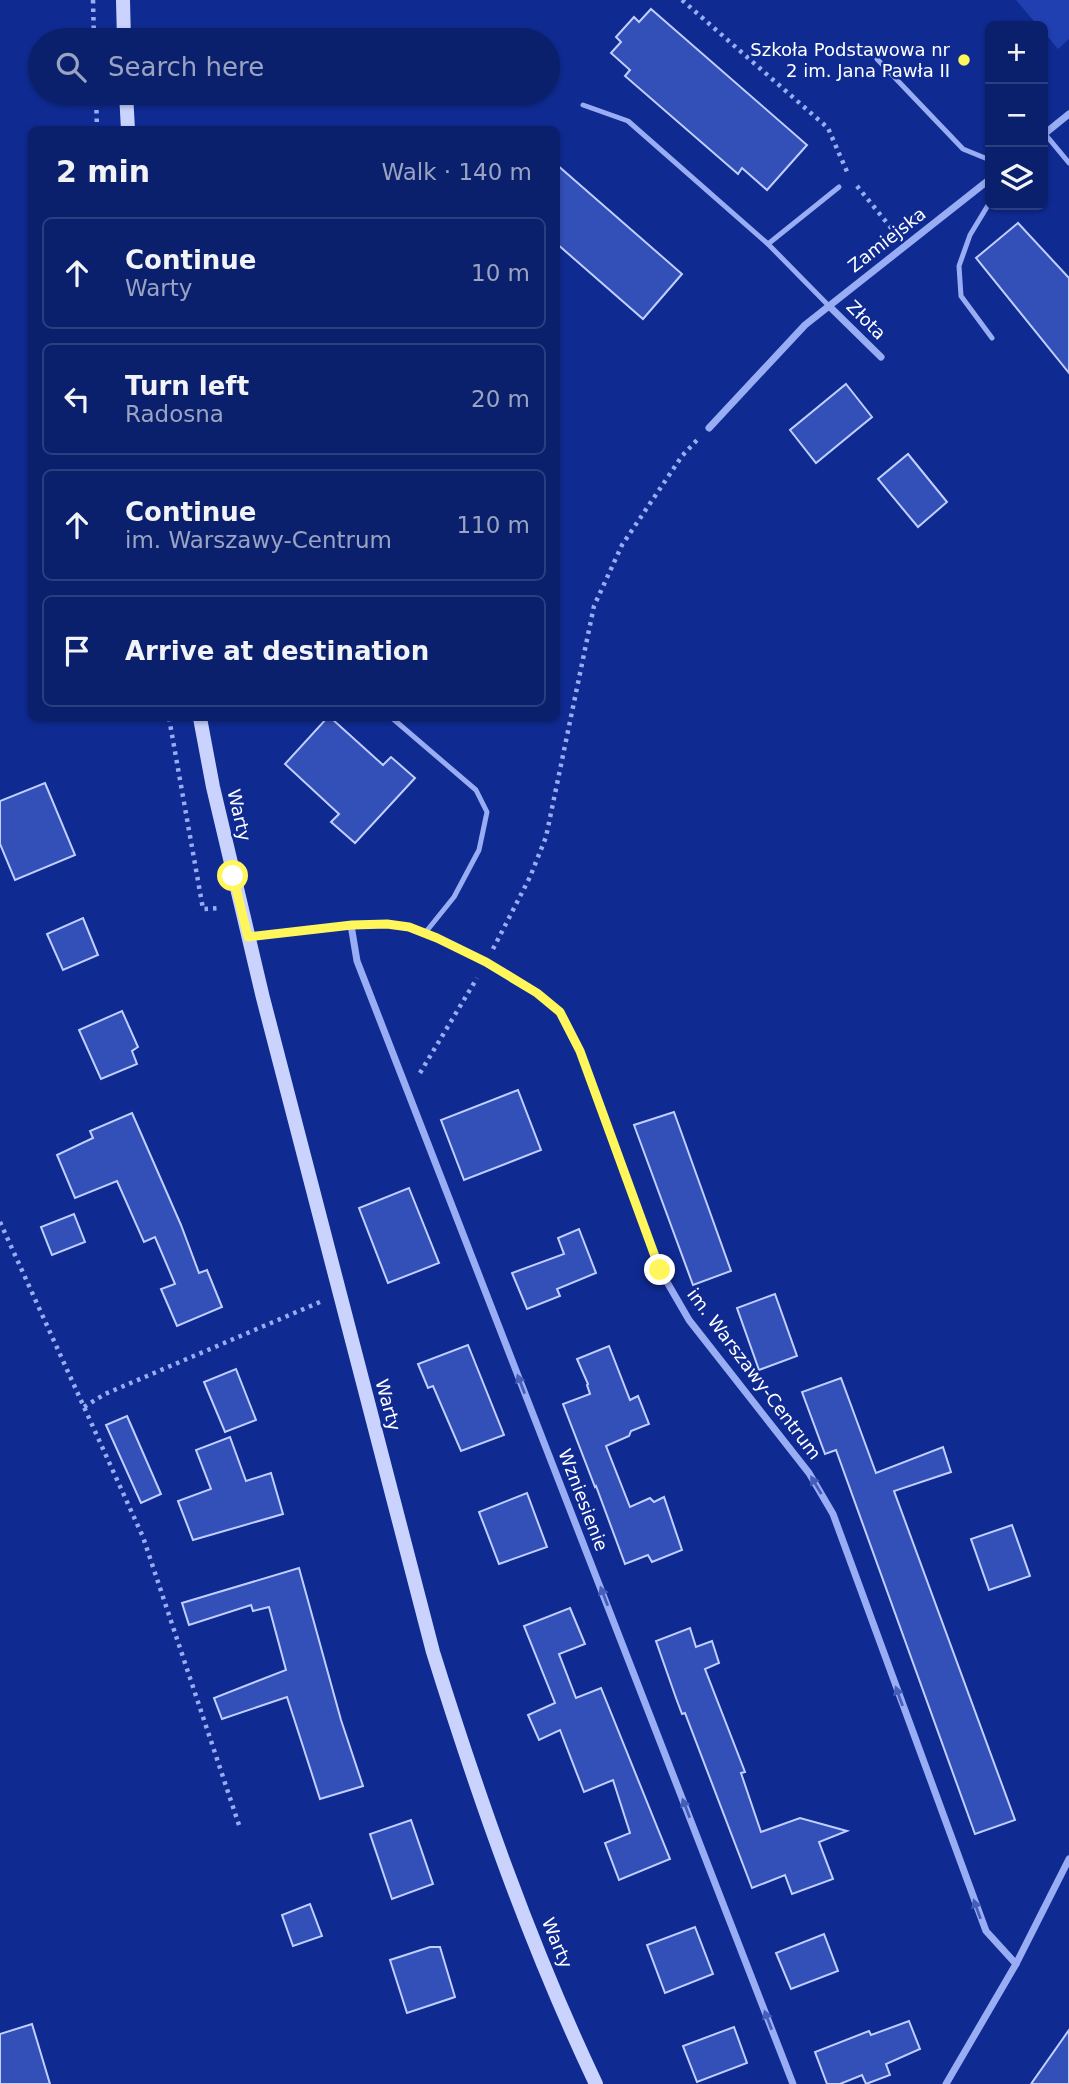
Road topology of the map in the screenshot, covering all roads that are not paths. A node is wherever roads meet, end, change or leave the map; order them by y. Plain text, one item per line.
1 (123, 0) edge
2 (124, 28) edge
3 (877, 59) dead end
4 (127, 105) edge
5 (583, 105) dead end
6 (1069, 114) edge
7 (128, 126) edge
8 (1048, 132) edge
9 (1048, 139) edge
10 (985, 158) edge
11 (1069, 163) edge
12 (985, 183) edge
13 (839, 187) dead end
14 (985, 210) edge
15 (768, 244) junction
16 (829, 306) junction
17 (992, 338) dead end
18 (881, 357) dead end
19 (709, 428) road end
20 (201, 721) edge
21 (395, 721) edge
22 (352, 925) junction
23 (425, 933) junction
24 (248, 937) junction
25 (1069, 1859) edge
26 (1016, 1964) junction
27 (596, 2084) edge
28 (793, 2084) edge
29 (946, 2084) edge

1 - 2 main road
3 - 10 lane
4 - 7 main road
5 - 15 lane
6 - 8 street
9 - 11 lane
12 - 16 street, Zamiejska
13 - 15 lane
14 - 17 lane
15 - 16 lane
16 - 18 street, Złota
16 - 19 street, Zamiejska
20 - 24 main road, Warty
21 - 23 lane
22 - 23 street, im. Warszawy-Centrum
22 - 24 street, im. Warszawy-Centrum
28 -> 22 street, Wzniesienie
26 -> 23 street, im. Warszawy-Centrum
24 - 27 main road, Warty
25 - 26 street
26 - 29 street

